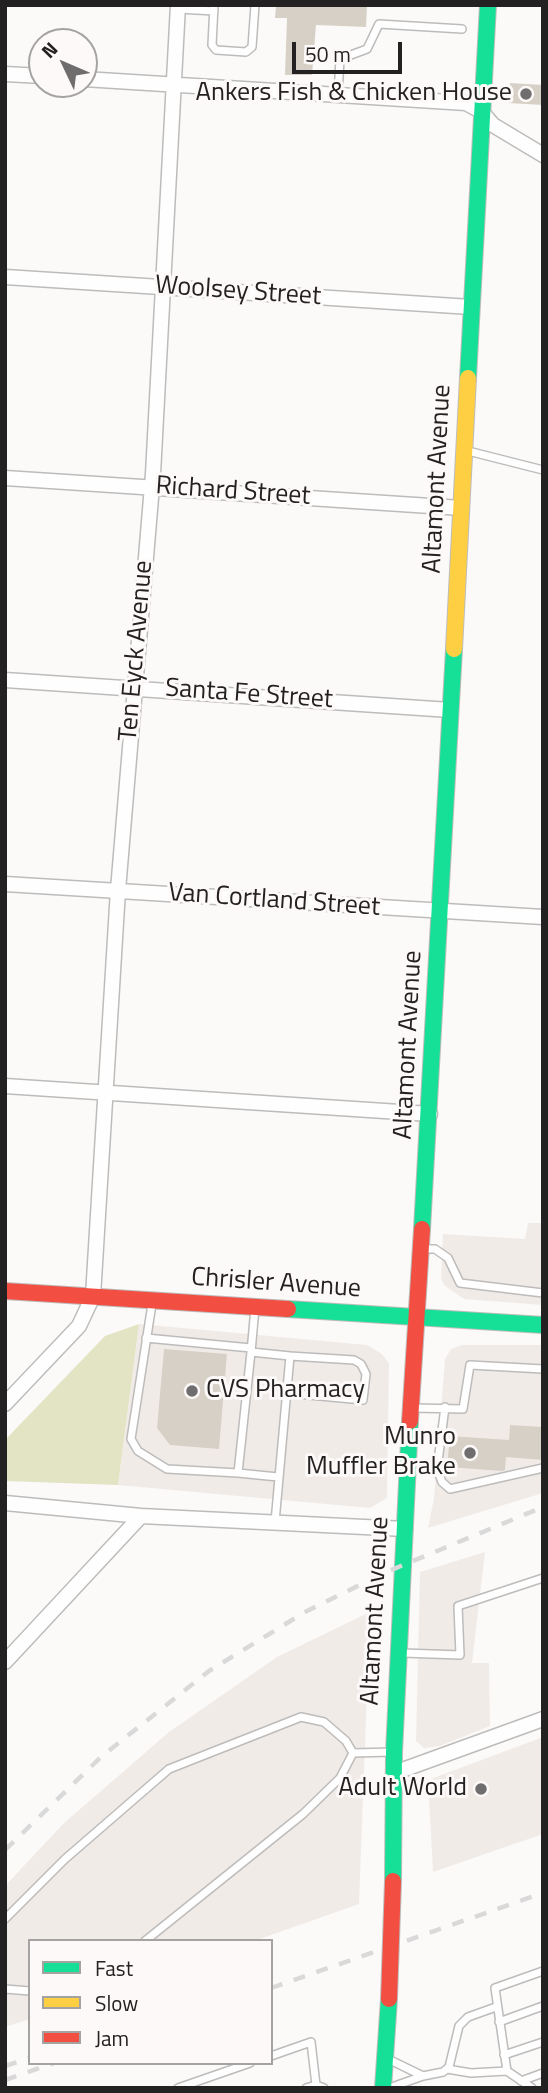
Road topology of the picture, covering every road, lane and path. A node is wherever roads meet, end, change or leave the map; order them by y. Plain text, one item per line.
1 (255, 5) edge
2 (488, 5) edge
3 (178, 7) edge
4 (214, 8) edge
5 (461, 29) dead end
6 (5, 74) edge
7 (28, 75) edge
8 (98, 80) edge
9 (172, 85) junction
10 (338, 95) junction
11 (481, 111) junction
12 (543, 155) edge
13 (5, 277) edge
14 (161, 287) junction
15 (471, 307) junction
16 (464, 450) junction
17 (543, 470) edge
18 (5, 478) edge
19 (152, 486) junction
20 (461, 508) junction
21 (5, 680) edge
22 (134, 687) junction
23 (450, 710) junction
24 (5, 884) edge
25 (118, 890) junction
26 (440, 912) junction
27 (543, 917) edge
28 (5, 1086) edge
29 (105, 1092) junction
30 (430, 1114) junction
31 (420, 1248) junction
32 (5, 1291) edge
33 (543, 1293) edge
34 (93, 1296) junction
35 (152, 1300) junction
36 (255, 1307) junction
37 (415, 1319) junction
38 (543, 1325) edge
39 (146, 1338) junction
40 (251, 1350) junction
41 (290, 1356) junction
42 (543, 1368) edge
43 (287, 1393) junction
44 (5, 1404) edge
45 (445, 1407) junction
46 (412, 1408) junction
47 (543, 1468) edge
48 (238, 1473) junction
49 (278, 1477) junction
50 (5, 1503) edge
51 (141, 1516) junction
52 (275, 1523) junction
53 (405, 1529) junction
54 (543, 1578) edge
55 (398, 1653) junction
56 (5, 1662) edge
57 (543, 1719) edge
58 (394, 1752) junction
59 (353, 1753) junction
60 (394, 1773) junction
61 (5, 1919) edge
62 (147, 1939) edge
63 (543, 1971) edge
64 (5, 1989) edge
65 (28, 1991) edge
66 (496, 2007) junction
67 (543, 2007) edge
68 (499, 2022) junction
69 (543, 2042) edge
70 (273, 2055) edge
71 (504, 2055) junction
72 (385, 2058) junction
73 (244, 2065) edge
74 (447, 2068) junction
75 (507, 2071) junction
76 (543, 2073) edge
77 (424, 2076) junction
78 (521, 2081) junction
79 (316, 2085) junction
80 (178, 2088) edge
81 (306, 2088) edge
82 (324, 2088) edge
83 (383, 2088) edge
84 (389, 2088) edge
85 (532, 2088) edge

1 - 4 lane
2 - 11 main road, Altamont Avenue
3 - 4 lane
3 - 9 street, Ten Eyck Avenue
5 - 10 lane
6 - 7 street
8 - 9 street
9 - 10 street
9 - 14 street, Ten Eyck Avenue
10 - 11 street
11 - 12 street
11 - 15 main road, Altamont Avenue
13 - 14 street, Woolsey Street
14 - 15 street, Woolsey Street
14 - 19 street, Ten Eyck Avenue
15 - 16 main road, Altamont Avenue
16 - 17 lane
16 - 20 main road, Altamont Avenue
18 - 19 street, Richard Street
19 - 20 street, Richard Street
19 - 22 street, Ten Eyck Avenue
20 - 23 main road, Altamont Avenue
21 - 22 street, Santa Fe Street
22 - 23 street, Santa Fe Street
22 - 25 street, Ten Eyck Avenue
23 - 26 main road, Altamont Avenue
24 - 25 street, Van Cortland Street
25 - 26 street, Van Cortland Street
25 - 29 street, Ten Eyck Avenue
26 - 27 street, Van Cortland Street
26 - 30 main road, Altamont Avenue
28 - 29 street
29 - 30 street
29 - 34 street, Ten Eyck Avenue
30 - 31 main road, Altamont Avenue
31 - 33 lane
31 - 37 main road, Altamont Avenue
32 - 34 main road, Chrisler Avenue
34 - 35 main road, Chrisler Avenue
34 - 44 street
35 - 36 main road, Chrisler Avenue
35 - 39 lane
36 - 37 main road, Chrisler Avenue
36 - 40 lane
37 - 38 main road, Chrisler Avenue
37 - 46 main road, Altamont Avenue
39 - 40 lane
39 - 48 lane
40 - 41 lane
40 - 48 lane
41 - 43 lane
41 - 43 lane
42 - 45 lane
43 - 49 lane
45 - 46 lane
45 - 47 lane
46 - 53 main road, Altamont Avenue
48 - 49 lane
49 - 52 lane
50 - 51 street
51 - 52 street
51 - 56 street
52 - 53 street
53 - 55 main road, Altamont Avenue
54 - 55 lane
55 - 58 main road, Altamont Avenue
57 - 60 street
58 - 59 lane
58 - 60 main road, Altamont Avenue
59 - 61 lane
59 - 62 lane
60 - 72 main road, Altamont Avenue, bridge
63 - 66 lane
64 - 65 lane
66 - 68 lane
66 - 74 lane
67 - 68 lane
68 - 71 lane
69 - 71 lane
70 - 79 lane
71 - 75 lane
72 - 77 lane
72 - 83 main road, Altamont Avenue
73 - 80 lane
74 - 75 lane
74 - 77 lane
75 - 78 lane
76 - 78 lane
77 - 84 lane
78 - 85 lane
79 - 81 lane
79 - 82 lane

